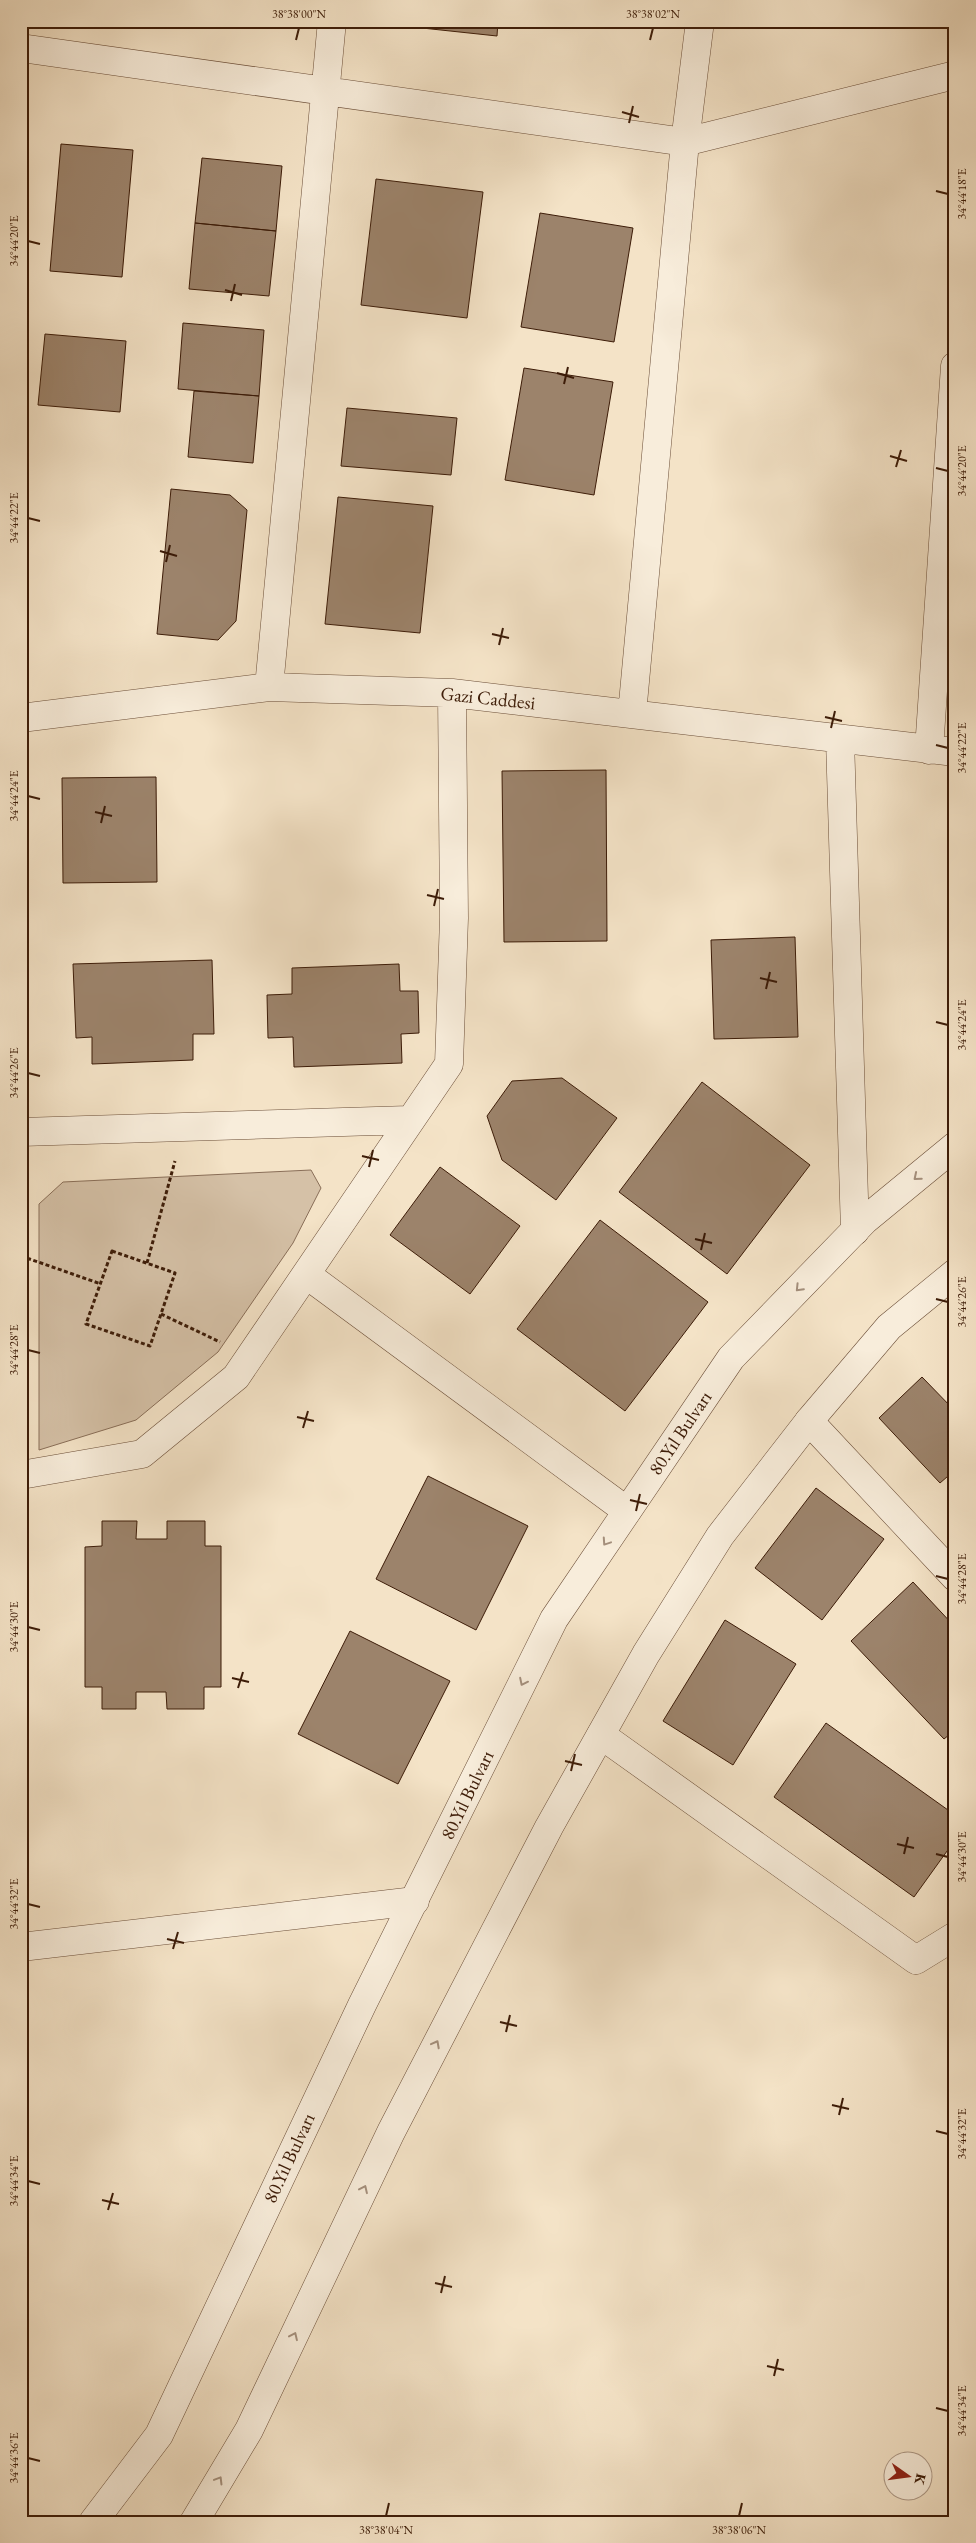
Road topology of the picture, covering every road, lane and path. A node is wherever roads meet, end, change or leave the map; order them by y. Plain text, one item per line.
1 (332, 21) edge
2 (700, 21) edge
3 (21, 48) edge
4 (955, 75) edge
5 (325, 91) junction
6 (684, 142) junction
7 (955, 366) edge
8 (269, 687) junction
9 (452, 693) junction
10 (632, 714) junction
11 (21, 718) edge
12 (840, 739) junction
13 (942, 751) edge
14 (409, 1120) junction
15 (184, 1127) junction
16 (21, 1132) edge
17 (955, 1146) edge
18 (855, 1231) junction
19 (21, 1256) edge
20 (147, 1263) junction
21 (955, 1272) edge
22 (307, 1275) junction
23 (101, 1284) junction
24 (161, 1314) junction
25 (250, 1356) junction
26 (809, 1421) junction
27 (21, 1475) edge
28 (627, 1511) junction
29 (955, 1576) edge
30 (601, 1735) junction
31 (415, 1901) junction
32 (955, 1936) edge
33 (21, 1947) edge
34 (93, 2522) edge
35 (194, 2522) edge

1 - 5 street
2 - 6 street
3 - 5 street
4 - 6 street
5 - 6 street
5 - 8 street
6 - 10 street
7 - 13 street
8 - 9 street, Gazi Caddesi
8 - 11 street, Gazi Caddesi
9 - 10 street, Gazi Caddesi
9 - 14 street
10 - 12 street, Gazi Caddesi
12 - 13 street, Gazi Caddesi
12 - 18 street
14 - 15 street
14 - 22 street
15 - 16 street
15 - 20 path
17 -> 18 street, 80.Yıl Bulvarı
18 -> 28 street, 80.Yıl Bulvarı
19 - 23 path
20 - 23 path
20 - 24 path
21 - 26 street
22 - 25 street
22 - 28 street
23 - 24 path
24 - 25 path
25 - 27 street
26 - 29 street
26 - 30 street
28 -> 31 street, 80.Yıl Bulvarı
30 - 32 street
35 -> 30 street
31 - 33 street
31 - 34 street, 80.Yıl Bulvarı

